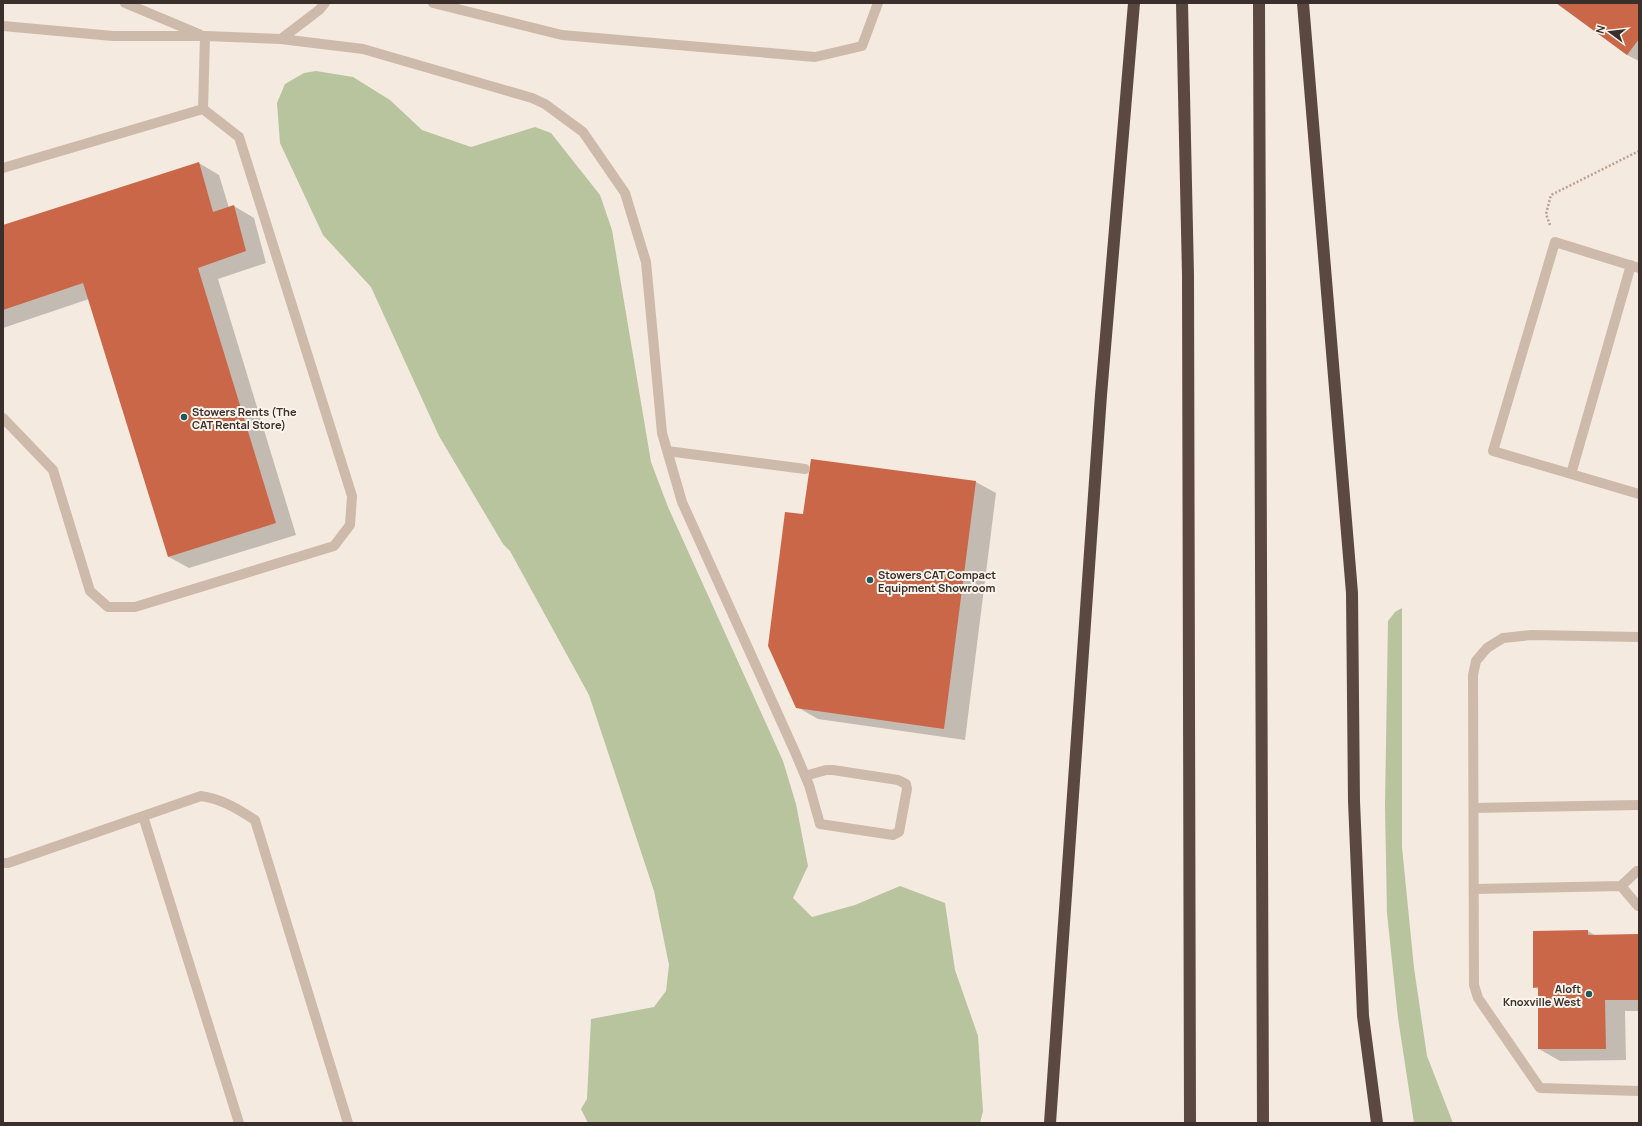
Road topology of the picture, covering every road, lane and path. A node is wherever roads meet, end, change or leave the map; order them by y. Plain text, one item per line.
1 (125, 3) edge
2 (325, 3) edge
3 (433, 3) edge
4 (878, 3) edge
5 (1134, 3) edge
6 (1182, 3) edge
7 (1259, 3) edge
8 (1303, 3) edge
9 (3, 26) edge
10 (205, 36) junction
11 (282, 39) junction
12 (203, 109) junction
13 (1639, 151) edge
14 (3, 168) edge
15 (1556, 242) junction
16 (1635, 267) edge
17 (3, 418) edge
18 (667, 451) junction
19 (805, 469) dead end
20 (1571, 474) junction
21 (1639, 494) edge
22 (1639, 637) edge
23 (805, 776) junction
24 (1639, 805) edge
25 (1474, 808) junction
26 (143, 816) junction
27 (3, 863) edge
28 (1639, 871) edge
29 (1621, 886) junction
30 (1474, 889) junction
31 (1638, 906) dead end
32 (1639, 1091) edge
33 (239, 1123) edge
34 (348, 1123) edge
35 (1050, 1123) edge
36 (1190, 1123) edge
37 (1263, 1123) edge
38 (1377, 1123) edge

1 - 10 lane
2 - 11 lane
3 - 4 lane
5 - 35 highway
6 - 36 highway
7 - 37 highway
8 - 38 highway
9 - 10 lane
10 - 11 lane
10 - 12 lane
11 - 18 lane
12 - 14 lane
12 - 17 lane
13 - 15 path
15 - 16 lane
15 - 20 lane
16 - 20 lane
18 - 19 lane
18 - 23 lane
20 - 21 lane
22 - 25 lane
23 - 23 lane
24 - 25 lane
25 - 30 lane
26 - 27 lane
26 - 33 lane
26 - 34 lane
28 - 29 lane
29 - 30 lane
29 - 31 lane
30 - 32 lane

